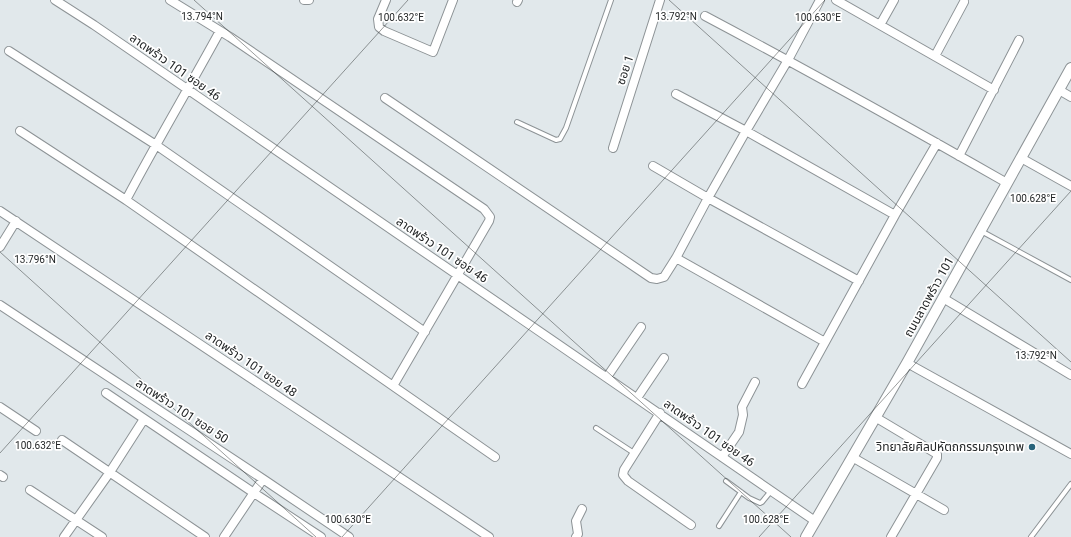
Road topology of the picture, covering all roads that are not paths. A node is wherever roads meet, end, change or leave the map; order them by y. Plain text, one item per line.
1 (55, 0) edge
2 (170, 0) edge
3 (304, 0) edge
4 (309, 0) edge
5 (386, 0) edge
6 (453, 0) edge
7 (611, 0) edge
8 (660, 0) edge
9 (820, 0) edge
10 (836, 0) edge
11 (894, 0) edge
12 (964, 2) dead end
13 (705, 16) dead end
14 (880, 25) junction
15 (220, 32) junction
16 (1019, 40) dead end
17 (9, 50) dead end
18 (935, 56) junction
19 (788, 60) junction
20 (1071, 68) edge
21 (188, 90) junction
22 (994, 90) junction
23 (1059, 90) junction
24 (676, 94) dead end
25 (1071, 97) edge
26 (385, 98) dead end
27 (517, 122) dead end
28 (20, 131) dead end
29 (746, 131) junction
30 (937, 143) junction
31 (156, 145) junction
32 (613, 148) dead end
33 (959, 156) junction
34 (1021, 158) junction
35 (652, 166) dead end
36 (1007, 183) junction
37 (1071, 186) edge
38 (708, 198) junction
39 (126, 200) junction
40 (0, 211) edge
41 (895, 215) junction
42 (16, 221) junction
43 (981, 231) junction
44 (0, 247) edge
45 (676, 258) junction
46 (457, 275) junction
47 (1071, 280) edge
48 (859, 281) junction
49 (943, 298) junction
50 (0, 305) edge
51 (642, 327) dead end
52 (425, 332) junction
53 (825, 342) junction
54 (664, 358) dead end
55 (908, 363) junction
56 (1071, 375) edge
57 (607, 377) junction
58 (755, 382) dead end
59 (802, 384) dead end
60 (393, 386) junction
61 (106, 393) dead end
62 (637, 398) junction
63 (0, 408) edge
64 (660, 413) junction
65 (875, 418) junction
66 (144, 419) junction
67 (596, 428) dead end
68 (36, 431) dead end
69 (62, 440) dead end
70 (634, 453) junction
71 (1071, 454) edge
72 (495, 457) dead end
73 (722, 457) junction
74 (852, 457) junction
75 (110, 472) junction
76 (263, 478) junction
77 (726, 481) dead end
78 (1071, 484) edge
79 (30, 490) dead end
80 (771, 490) junction
81 (741, 492) junction
82 (254, 493) junction
83 (916, 494) junction
84 (582, 509) dead end
85 (944, 510) dead end
86 (76, 520) junction
87 (815, 521) junction
88 (691, 525) dead end
89 (719, 526) dead end
90 (579, 536) edge
91 (64, 537) edge
92 (102, 537) edge
93 (205, 537) edge
94 (224, 537) edge
95 (321, 537) edge
96 (350, 537) edge
97 (489, 537) edge
98 (806, 537) edge
99 (891, 537) edge
100 (1031, 537) edge

1 - 21 street, ลาดพร้าว 101 ซอย 46
2 - 15 street
3 - 4 street
5 - 6 street
7 - 27 lane
8 - 32 street, ซอย 1
9 - 19 street
10 - 14 street
11 - 14 street
12 - 18 street
13 - 19 street
14 - 18 street
15 - 21 street
15 - 46 street
16 - 22 street
17 - 31 street
18 - 22 street
19 - 29 street
19 - 30 street
20 - 23 street, ถนนลาดพร้าว 101
21 - 31 street
21 - 46 street, ลาดพร้าว 101 ซอย 46
22 - 33 street
23 - 25 street
23 - 34 street, ถนนลาดพร้าว 101
24 - 29 street
26 - 45 street
28 - 39 street
29 - 38 street
29 - 41 street
30 - 33 street
30 - 41 street
31 - 39 street
31 - 52 street
33 - 36 street
34 - 36 street, ถนนลาดพร้าว 101
34 - 37 street
35 - 38 street
36 - 43 street, ถนนลาดพร้าว 101
38 - 45 street
38 - 48 street
39 - 60 street
40 - 42 street, ลาดพร้าว 101 ซอย 48
41 - 48 street
42 - 44 street
42 - 97 street, ลาดพร้าว 101 ซอย 48
43 - 47 lane
43 - 49 street, ถนนลาดพร้าว 101
45 - 53 street
46 - 52 street
46 - 57 street, ลาดพร้าว 101 ซอย 46
48 - 53 street
49 - 55 street, ถนนลาดพร้าว 101
49 - 56 street
50 - 76 street, ลาดพร้าว 101 ซอย 50
51 - 57 street
52 - 60 street
53 - 59 street
54 - 62 street
55 - 65 street, ถนนลาดพร้าว 101
55 - 71 street
57 - 62 street, ลาดพร้าว 101 ซอย 46
58 - 73 street
60 - 72 street
61 - 66 street
62 - 64 street, ลาดพร้าว 101 ซอย 46
63 - 68 street
64 - 70 street
64 - 73 street, ลาดพร้าว 101 ซอย 46
65 - 74 street, ถนนลาดพร้าว 101
65 - 83 street
66 - 75 street
66 - 82 street
67 - 70 lane
69 - 75 street
70 - 88 street
73 - 80 street, ลาดพร้าว 101 ซอย 46
74 - 83 street
74 - 87 street, ถนนลาดพร้าว 101
75 - 86 street
75 - 93 street
76 - 82 street
76 - 96 street, ลาดพร้าว 101 ซอย 50
77 - 81 lane
78 - 100 lane
79 - 86 street
80 - 81 lane
80 - 87 street, ลาดพร้าว 101 ซอย 46
81 - 89 lane
82 - 94 street
82 - 95 street
83 - 85 street
83 - 99 street
84 - 90 street
86 - 91 street
86 - 92 street
87 - 98 street, ถนนลาดพร้าว 101

